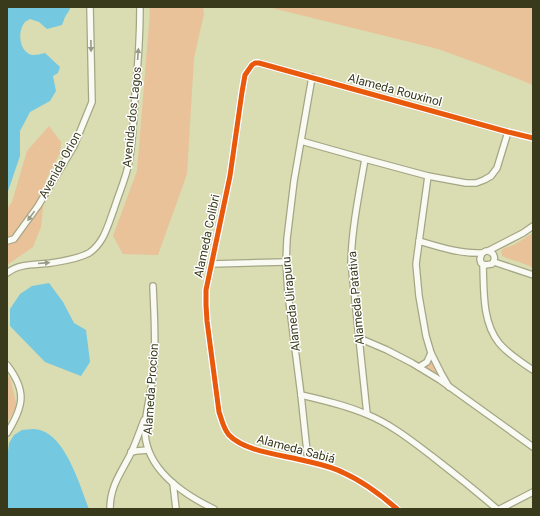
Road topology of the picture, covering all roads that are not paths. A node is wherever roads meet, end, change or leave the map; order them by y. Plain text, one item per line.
1 (90, 7) edge
2 (140, 7) edge
3 (252, 65) joint
4 (312, 77) junction
5 (508, 132) junction
6 (533, 138) edge
7 (301, 140) junction
8 (365, 159) junction
9 (428, 176) junction
10 (533, 226) edge
11 (7, 241) edge
12 (419, 241) junction
13 (488, 251) junction
14 (482, 253) junction
15 (286, 262) junction
16 (494, 262) junction
17 (212, 264) junction
18 (483, 264) junction
19 (7, 272) edge
20 (533, 275) edge
21 (153, 286) dead end
22 (359, 338) junction
23 (431, 353) junction
24 (7, 365) edge
25 (420, 367) junction
26 (533, 370) edge
27 (449, 386) junction
28 (301, 395) junction
29 (147, 414) junction
30 (367, 414) junction
31 (7, 433) edge
32 (229, 434) joint
33 (533, 447) edge
34 (148, 450) junction
35 (131, 452) junction
36 (308, 461) junction
37 (173, 483) junction
38 (533, 492) edge
39 (110, 509) edge
40 (176, 509) edge
41 (214, 509) edge
42 (397, 509) edge
43 (497, 509) edge
44 (500, 509) edge

1 -> 11 street, Avenida Orion
19 -> 2 street, Avenida dos Lagos
3 - 4 street, Alameda Rouxinol
3 - 17 street, Alameda Colibri
4 - 5 street, Alameda Rouxinol
4 - 7 street, Alameda Uirapuru
5 - 6 street, Alameda Rouxinol
5 - 9 street
7 - 8 street
7 - 15 street, Alameda Uirapuru
8 - 9 street
8 - 22 street, Alameda Patativa
9 - 12 street
10 - 13 street
12 - 14 street
12 - 23 street
13 - 14 street
13 - 16 street
14 - 18 street
15 - 17 street
15 - 28 street, Alameda Uirapuru
16 - 18 street
16 - 20 street
17 - 32 street, Alameda Colibri
18 - 26 street
21 - 29 street, Alameda Procion
22 - 25 street
22 - 30 street, Alameda Patativa
23 - 25 street
23 - 27 street
24 - 31 street
25 - 27 street
27 - 33 street
28 - 30 street
28 - 36 street, Alameda Uirapuru
29 - 34 street, Alameda Procion
29 - 35 street
30 - 43 street
32 - 36 street, Alameda Sabiá
34 - 35 street
34 - 37 street, Alameda Procion
35 - 39 street
36 - 42 street, Alameda Sabiá
37 - 40 street
37 - 41 street, Alameda Procion
38 - 44 street

